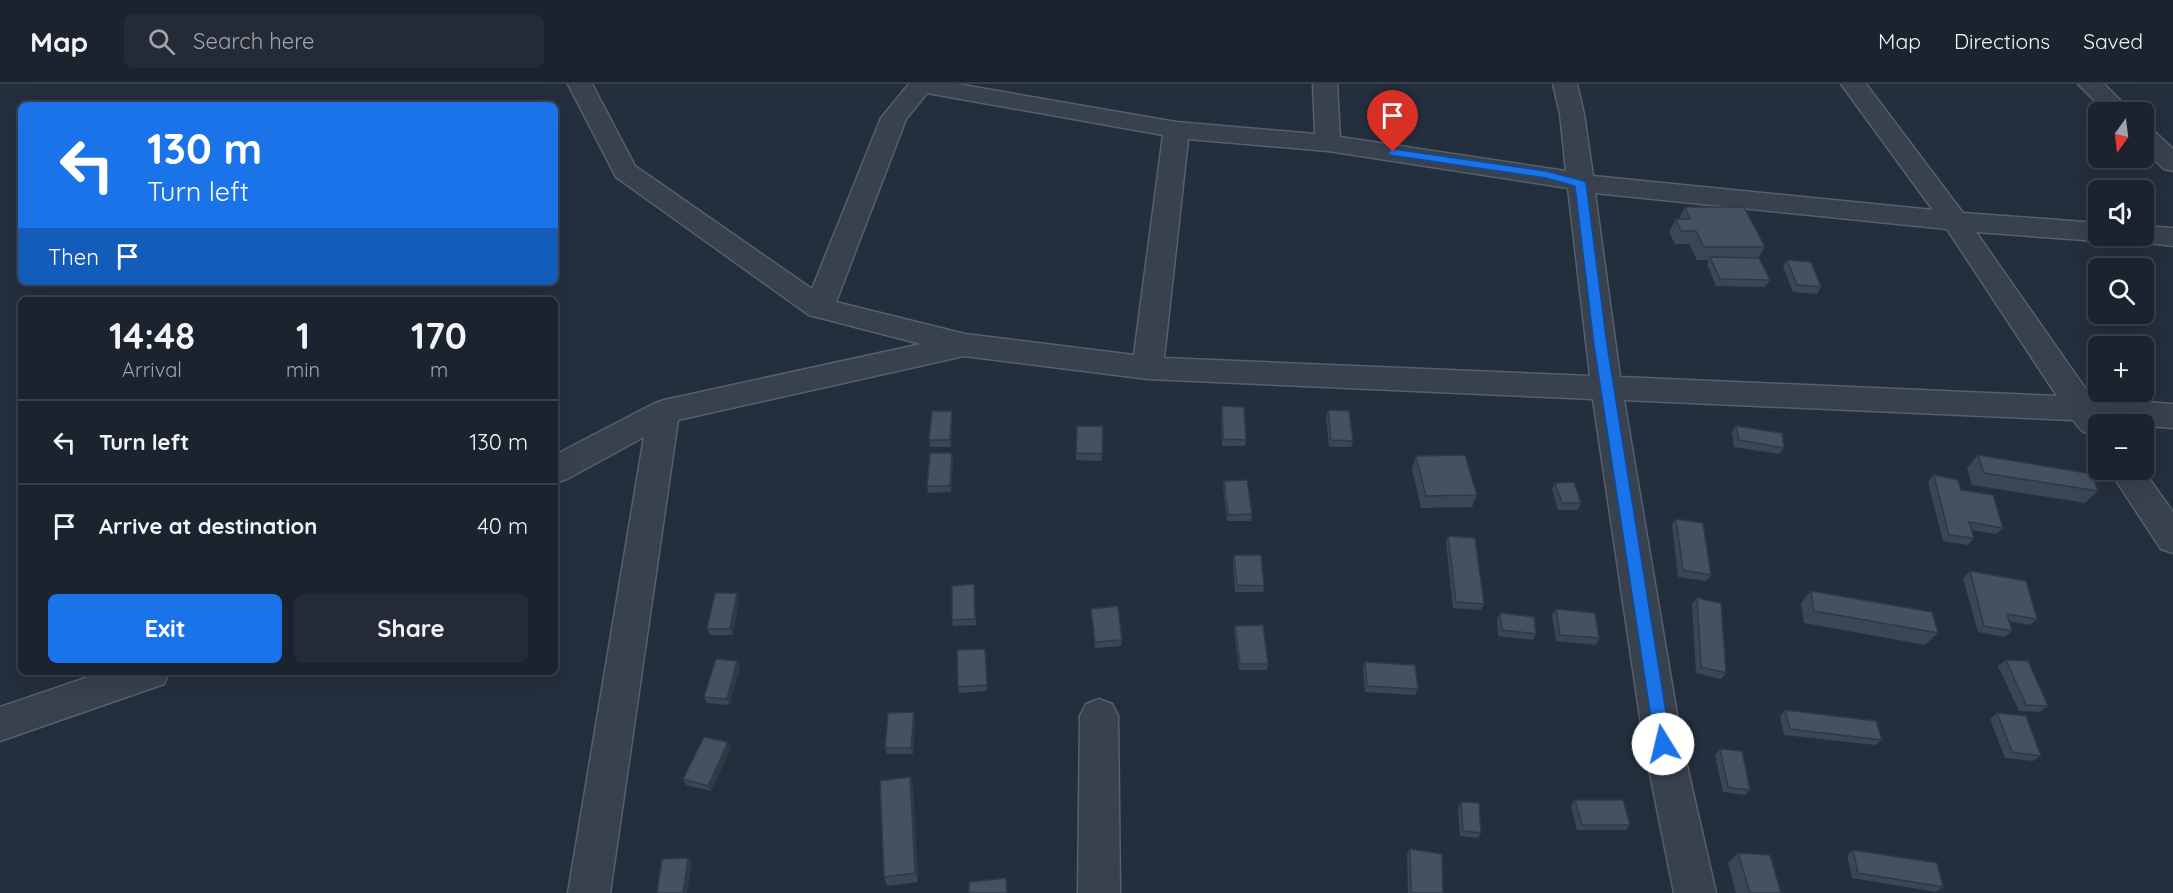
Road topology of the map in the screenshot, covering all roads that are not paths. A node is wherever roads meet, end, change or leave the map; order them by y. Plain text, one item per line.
1 (580, 84) edge
2 (1325, 84) edge
3 (1564, 84) edge
4 (1853, 84) edge
5 (2090, 84) edge
6 (2109, 102) edge
7 (1176, 130) junction
8 (1328, 143) junction
9 (2154, 145) edge
10 (2173, 163) edge
11 (1580, 183) junction
12 (1955, 221) junction
13 (2088, 231) edge
14 (2154, 236) edge
15 (2173, 237) edge
16 (819, 308) junction
17 (965, 345) junction
18 (1148, 368) junction
19 (1607, 388) junction
20 (664, 412) junction
21 (2173, 416) edge
22 (2088, 417) edge
23 (2154, 417) edge
24 (2088, 420) edge
25 (558, 468) edge
26 (2132, 480) edge
27 (2173, 539) edge
28 (142, 675) edge
29 (1099, 716) dead end
30 (0, 724) edge
31 (589, 893) edge
32 (1099, 893) edge
33 (1695, 893) edge

1 - 16 street
2 - 8 street
3 - 11 street
4 - 12 street
5 - 6 street
7 - 8 street
7 - 16 street
7 - 18 street
8 - 11 street
9 - 10 street
11 - 12 street
11 - 19 street
12 - 13 street
12 - 22 street
14 - 15 street
16 - 17 street
17 - 18 street
17 - 20 street
18 - 19 street
19 - 24 street
19 - 33 street
20 - 25 street
20 - 31 street
21 - 23 street
26 - 27 street
28 - 30 street
29 - 32 street

